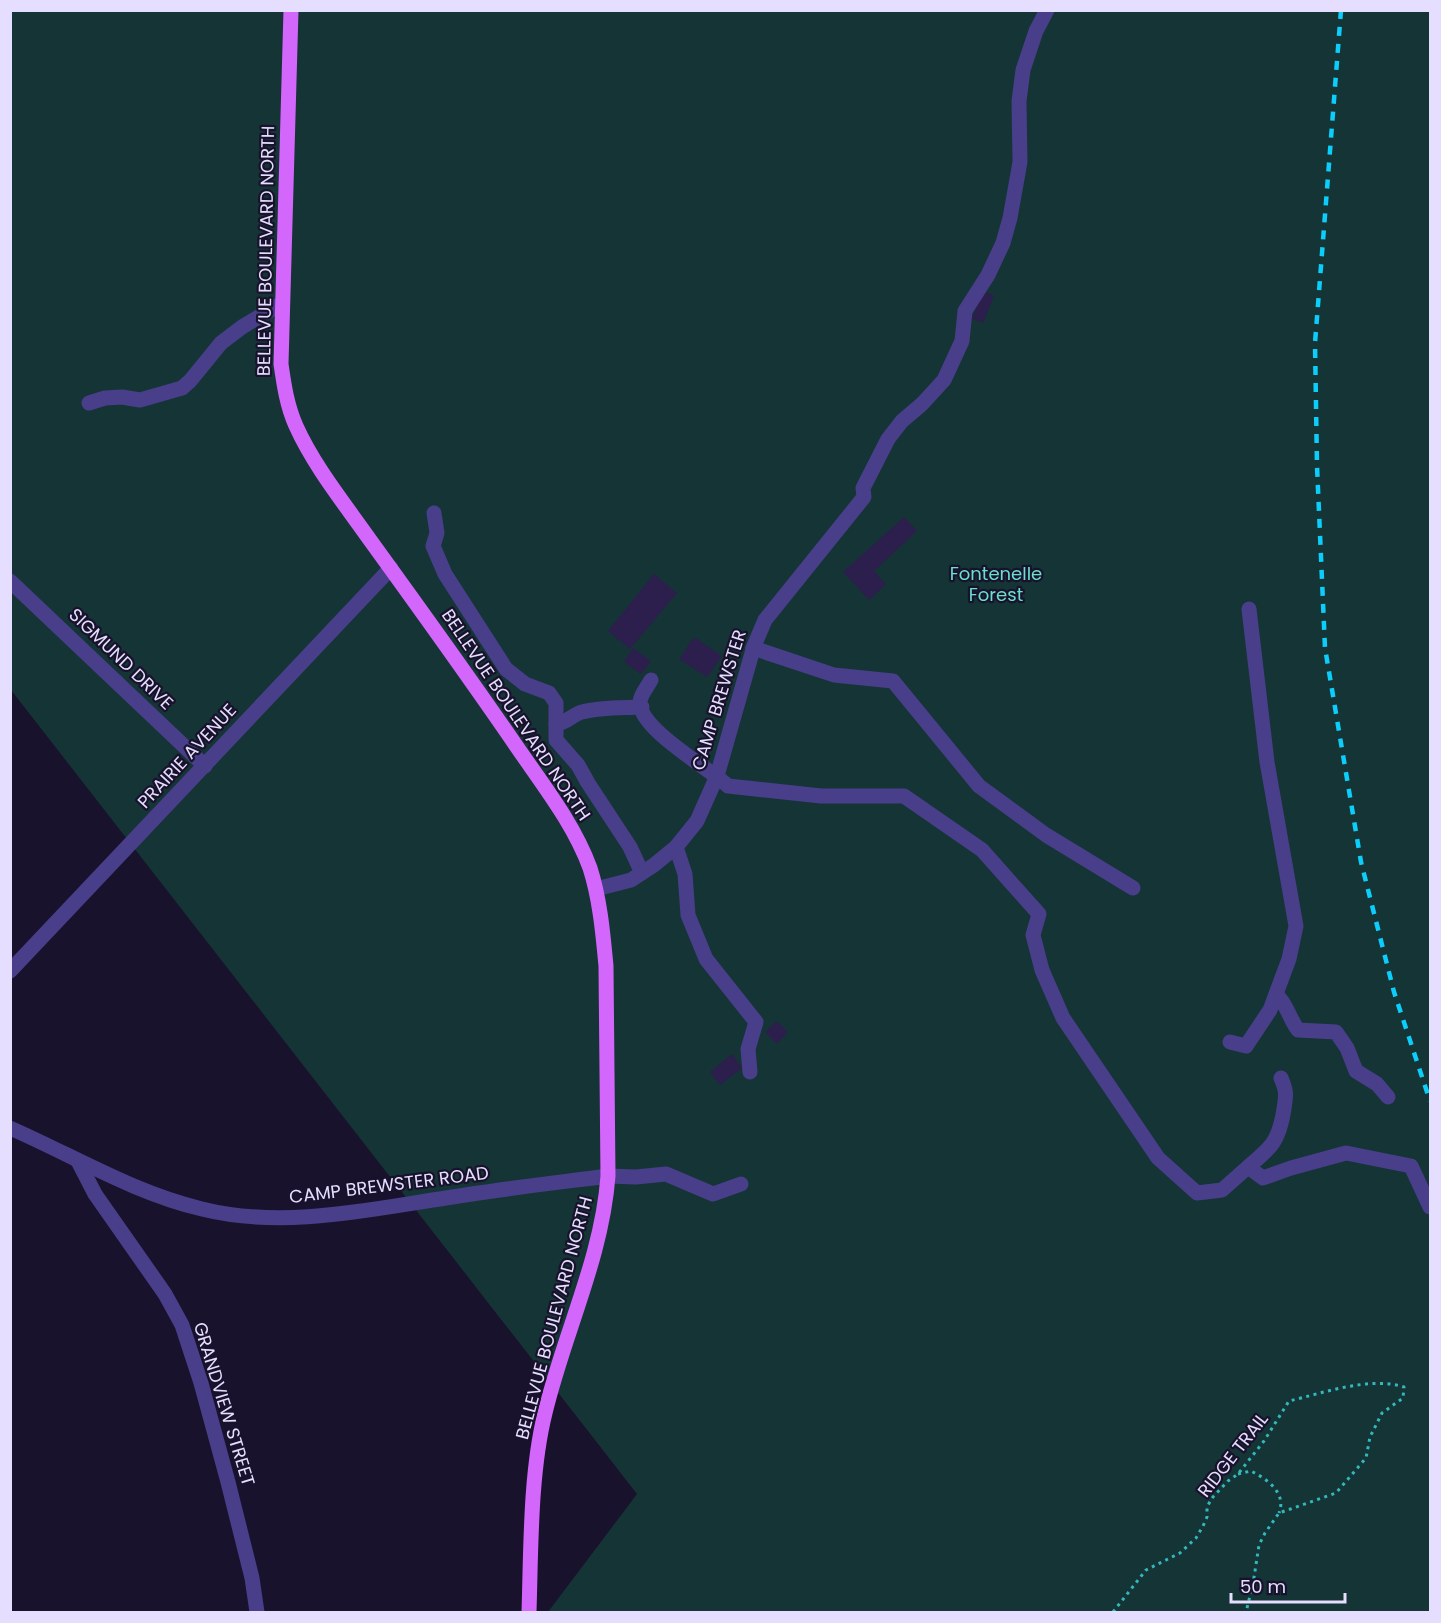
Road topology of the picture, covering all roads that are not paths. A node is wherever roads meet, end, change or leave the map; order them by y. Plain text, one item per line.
1 (291, 10) edge
2 (1047, 10) edge
3 (282, 303) junction
4 (89, 403) dead end
5 (434, 513) dead end
6 (391, 568) junction
7 (10, 581) edge
8 (1249, 609) dead end
9 (753, 648) junction
10 (651, 680) dead end
11 (642, 707) junction
12 (556, 724) junction
13 (205, 766) junction
14 (717, 776) junction
15 (676, 847) junction
16 (642, 873) junction
17 (1133, 888) dead end
18 (596, 890) junction
19 (10, 971) edge
20 (1276, 994) junction
21 (1230, 1042) dead end
22 (750, 1072) dead end
23 (1281, 1078) dead end
24 (1388, 1097) dead end
25 (10, 1128) edge
26 (78, 1161) junction
27 (1248, 1167) junction
28 (609, 1176) junction
29 (741, 1184) dead end
30 (1431, 1208) edge
31 (257, 1612) edge
32 (530, 1612) edge

1 - 3 main road, BELLEVUE BOULEVARD NORTH
2 - 9 street, CAMP BREWSTER
3 - 4 street
3 - 6 main road, BELLEVUE BOULEVARD NORTH
5 - 12 street
6 - 13 street, PRAIRIE AVENUE
6 - 18 main road, BELLEVUE BOULEVARD NORTH
7 - 13 street, SIGMUND DRIVE
8 - 20 street
9 - 14 street, CAMP BREWSTER
9 - 17 street
10 - 11 street
11 - 12 street
11 - 14 street
12 - 16 street
13 - 19 street, PRAIRIE AVENUE
14 - 15 street, CAMP BREWSTER
14 - 27 street
15 - 16 street, CAMP BREWSTER
15 - 22 street
16 - 18 street, CAMP BREWSTER
18 - 28 main road, BELLEVUE BOULEVARD NORTH
20 - 21 street
20 - 24 street
23 - 27 street
25 - 26 street, CAMP BREWSTER ROAD
26 - 28 street, CAMP BREWSTER ROAD
26 - 31 street, GRANDVIEW STREET
27 - 30 street
28 - 29 street, CAMP BREWSTER ROAD
28 - 32 main road, BELLEVUE BOULEVARD NORTH

